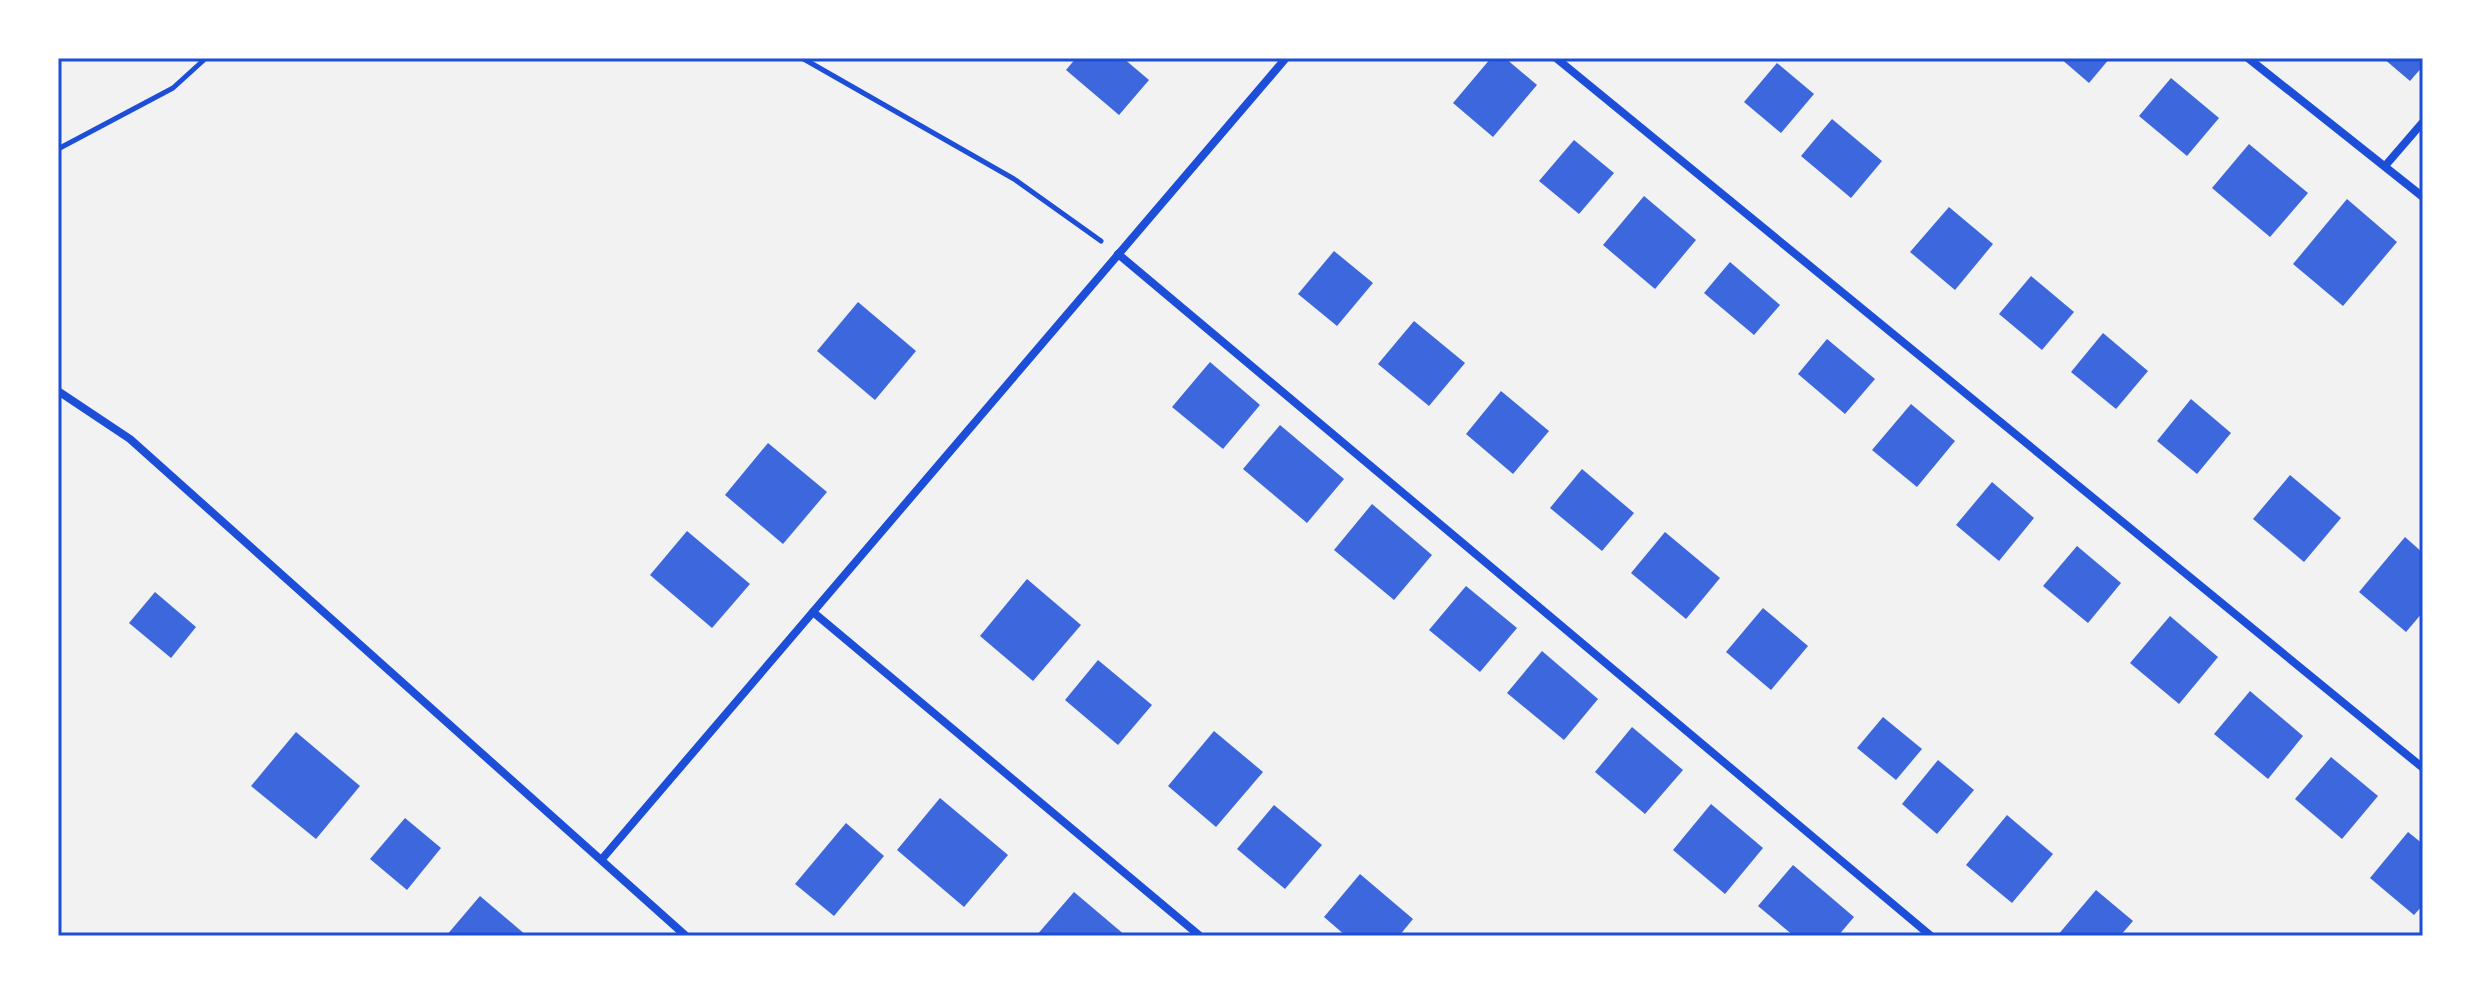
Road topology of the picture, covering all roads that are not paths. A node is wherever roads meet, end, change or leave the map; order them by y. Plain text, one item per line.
1 (1286, 58) edge
2 (1556, 58) edge
3 (2248, 58) edge
4 (2423, 122) edge
5 (2385, 166) junction
6 (2423, 197) edge
7 (1118, 254) junction
8 (58, 391) edge
9 (813, 612) junction
10 (2423, 768) edge
11 (602, 859) junction
12 (686, 936) edge
13 (1200, 936) edge
14 (1931, 936) edge

1 - 7 street
2 - 10 street
3 - 5 street
4 - 5 street
5 - 6 street
7 - 9 street
7 - 14 street
8 - 11 street
9 - 11 street
9 - 13 street
11 - 12 street

